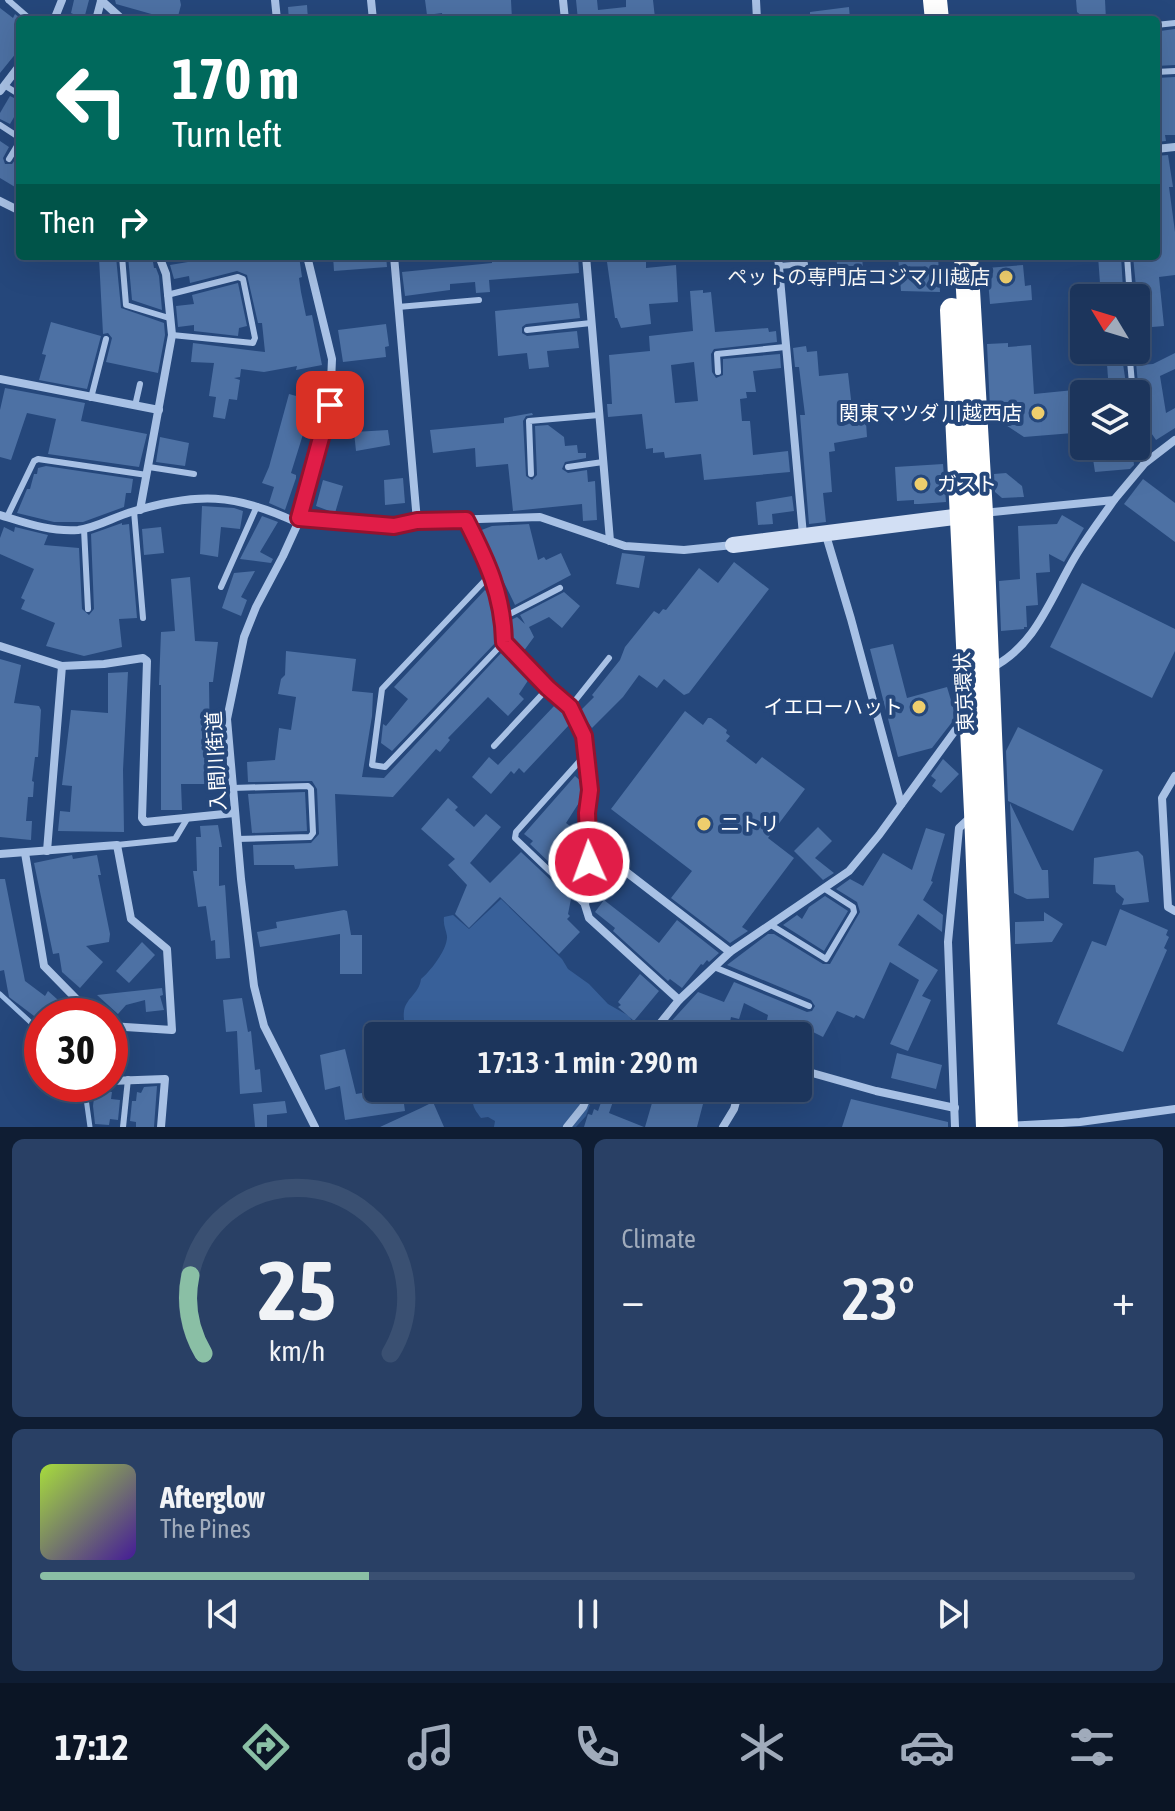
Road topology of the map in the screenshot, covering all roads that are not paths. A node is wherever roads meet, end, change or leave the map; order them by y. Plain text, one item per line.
1 (8, 0) edge
2 (62, 0) edge
3 (101, 0) edge
4 (26, 16) edge
5 (56, 16) edge
6 (119, 16) edge
7 (16, 70) edge
8 (2, 88) edge
9 (16, 146) edge
10 (9, 159) dead end
11 (122, 260) edge
12 (161, 260) edge
13 (308, 260) edge
14 (394, 260) edge
15 (586, 260) edge
16 (950, 260) edge
17 (966, 260) edge
18 (1127, 260) edge
19 (778, 261) edge
20 (805, 264) dead end
21 (1129, 284) edge
22 (167, 296) junction
23 (479, 300) dead end
24 (398, 307) junction
25 (169, 318) junction
26 (591, 323) junction
27 (527, 330) dead end
28 (172, 335) junction
29 (106, 339) dead end
30 (785, 347) junction
31 (718, 372) dead end
32 (0, 379) edge
33 (140, 384) dead end
34 (91, 398) junction
35 (135, 406) junction
36 (159, 410) junction
37 (599, 415) junction
38 (1175, 440) edge
39 (1143, 460) edge
40 (603, 462) junction
41 (1145, 463) junction
42 (568, 467) dead end
43 (148, 472) junction
44 (194, 474) dead end
45 (531, 474) dead end
46 (1114, 500) junction
47 (257, 506) junction
48 (137, 511) junction
49 (972, 515) junction
50 (4, 516) edge
51 (298, 520) junction
52 (466, 520) junction
53 (417, 521) junction
54 (84, 529) junction
55 (825, 532) junction
56 (803, 535) junction
57 (610, 541) junction
58 (733, 545) joint
59 (491, 574) junction
60 (221, 587) dead end
61 (560, 588) dead end
62 (88, 609) dead end
63 (143, 618) dead end
64 (502, 618) junction
65 (504, 642) junction
66 (0, 646) edge
67 (609, 658) dead end
68 (62, 666) junction
69 (987, 670) junction
70 (548, 688) junction
71 (570, 707) junction
72 (971, 726) junction
73 (494, 746) dead end
74 (587, 753) junction
75 (1175, 776) edge
76 (232, 788) junction
77 (901, 804) junction
78 (976, 812) junction
79 (234, 813) junction
80 (187, 819) junction
81 (237, 839) junction
82 (590, 844) junction
83 (117, 845) junction
84 (47, 851) junction
85 (25, 853) junction
86 (0, 854) edge
87 (825, 889) junction
88 (585, 905) junction
89 (1175, 911) edge
90 (771, 925) junction
91 (730, 952) junction
92 (714, 967) junction
93 (75, 998) edge
94 (984, 998) junction
95 (679, 1000) junction
96 (809, 1006) dead end
97 (662, 1022) edge
98 (128, 1027) edge
99 (812, 1073) edge
100 (128, 1079) edge
101 (126, 1102) edge
102 (585, 1102) edge
103 (736, 1102) edge
104 (955, 1108) junction
105 (1175, 1109) edge
106 (1127, 1116) junction
107 (1034, 1126) edge
108 (123, 1127) edge
109 (161, 1127) edge
110 (315, 1127) edge
111 (567, 1127) edge
112 (723, 1127) edge
113 (955, 1127) edge
114 (980, 1127) edge
115 (988, 1127) edge
116 (1006, 1127) edge
117 (1128, 1127) edge

1 - 4 lane
2 - 5 street
3 - 6 street
7 - 8 street
9 - 10 lane
11 - 25 lane
12 - 22 street
13 - 51 street, 入間川街道
14 - 24 street
15 - 26 street
16 - 49 highway, 東京環状
17 - 49 highway, 東京環状
18 - 21 lane
19 - 20 lane
19 - 30 street
22 - 25 street
22 - 28 lane
23 - 24 lane
24 - 53 street
25 - 28 street
26 - 27 lane
26 - 37 street
28 - 36 street
29 - 34 lane
30 - 31 lane
30 - 56 street
32 - 34 street
33 - 35 lane
34 - 35 street
35 - 36 street
36 - 43 street
37 - 40 street
37 - 45 lane
38 - 41 street
39 - 41 lane
40 - 42 lane
40 - 57 street
41 - 46 street
43 - 44 lane
43 - 48 street
43 - 50 lane
46 - 49 street
46 - 69 street
47 - 48 street
47 - 51 street
47 - 60 lane
48 - 54 street
48 - 63 lane
49 - 55 street
49 - 69 highway, 東京環状
49 - 72 highway, 東京環状
50 - 54 street
51 - 53 street
51 - 76 street, 入間川街道
52 - 53 street
52 - 57 street
52 - 59 street
54 - 62 lane
55 - 56 street
55 - 77 street
56 - 58 street
57 - 58 street
59 - 64 street
59 - 65 lane
61 - 64 lane
64 - 65 street
65 - 70 street
66 - 68 street
67 - 71 lane
68 - 80 street
68 - 84 street
69 - 116 highway, 東京環状
70 - 71 street
70 - 73 lane
71 - 74 street
72 - 77 street
72 - 78 highway, 東京環状
74 - 82 street
74 - 88 lane
75 - 89 street
76 - 79 street, 入間川街道
76 - 81 lane
77 - 87 street
78 - 94 highway, 東京環状
78 - 104 street
79 - 80 street
79 - 81 street, 入間川街道
80 - 83 lane
81 - 110 street, 入間川街道
82 - 88 street
82 - 91 street
83 - 84 street
83 - 98 street
84 - 85 street
85 - 86 street
85 - 93 street
87 - 90 street
87 - 90 lane
88 - 95 street
90 - 91 street
91 - 92 street
92 - 95 street
92 - 96 lane
94 - 114 highway
94 - 115 highway, 東京環状
95 - 97 street
99 - 104 street
100 - 109 street
101 - 108 lane
102 - 111 street
103 - 112 street
104 - 113 street
105 - 106 street
106 - 107 street
106 - 117 lane
107 - 116 street

